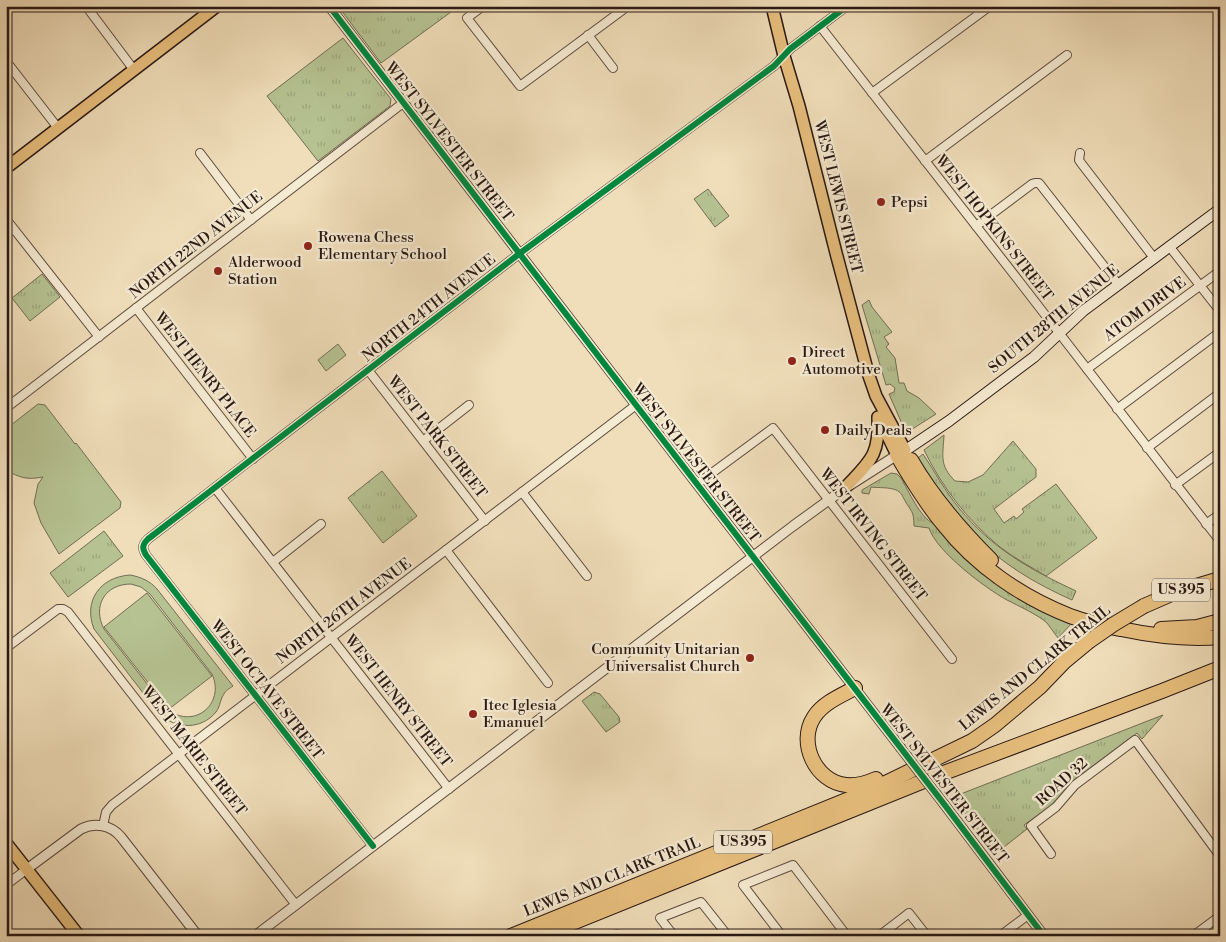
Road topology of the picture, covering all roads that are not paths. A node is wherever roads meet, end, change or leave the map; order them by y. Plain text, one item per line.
1 (86, 6) edge
2 (329, 6) edge
3 (483, 6) edge
4 (628, 6) edge
5 (772, 6) edge
6 (847, 6) edge
7 (990, 6) edge
8 (211, 8) edge
9 (820, 26) junction
10 (588, 35) junction
11 (1067, 55) dead end
12 (784, 56) junction
13 (6, 60) edge
14 (613, 68) dead end
15 (134, 70) junction
16 (872, 93) junction
17 (404, 103) junction
18 (58, 128) junction
19 (1080, 153) dead end
20 (200, 154) dead end
21 (925, 161) junction
22 (6, 168) edge
23 (1220, 208) edge
24 (6, 219) edge
25 (251, 220) junction
26 (976, 226) junction
27 (1169, 246) junction
28 (520, 254) junction
29 (1154, 258) junction
30 (1220, 271) edge
31 (1118, 284) junction
32 (1200, 286) junction
33 (136, 308) junction
34 (1220, 311) edge
35 (1220, 332) edge
36 (1059, 333) junction
37 (99, 337) junction
38 (1086, 369) junction
39 (368, 370) junction
40 (1220, 393) edge
41 (876, 396) junction
42 (469, 405) dead end
43 (636, 406) junction
44 (6, 408) edge
45 (1117, 409) junction
46 (878, 417) junction
47 (423, 441) junction
48 (1148, 448) junction
49 (1220, 452) edge
50 (901, 453) junction
51 (253, 459) junction
52 (697, 484) junction
53 (1176, 485) junction
54 (215, 488) junction
55 (844, 489) junction
56 (522, 492) junction
57 (829, 500) junction
58 (1220, 514) edge
59 (485, 521) junction
60 (321, 524) dead end
61 (1206, 524) junction
62 (1220, 541) edge
63 (142, 548) joint
64 (446, 550) junction
65 (753, 557) junction
66 (273, 562) junction
67 (587, 576) dead end
68 (1220, 579) edge
69 (1220, 621) edge
70 (1220, 637) edge
71 (332, 638) junction
72 (6, 648) edge
73 (952, 659) dead end
74 (1220, 668) edge
75 (548, 683) dead end
76 (855, 688) junction
77 (255, 696) junction
78 (995, 725) junction
79 (179, 754) junction
80 (449, 789) junction
81 (103, 826) junction
82 (6, 843) edge
83 (373, 846) junction
84 (1052, 854) dead end
85 (1220, 856) edge
86 (27, 869) junction
87 (6, 885) edge
88 (296, 905) junction
89 (1028, 915) junction
90 (1220, 916) edge
91 (79, 936) edge
92 (198, 936) edge
93 (255, 936) edge
94 (512, 936) edge
95 (540, 936) edge
96 (614, 936) edge
97 (618, 936) edge
98 (674, 936) edge
99 (728, 936) edge
100 (782, 936) edge
101 (847, 936) edge
102 (879, 936) edge
103 (927, 936) edge
104 (1000, 936) edge
105 (1044, 936) edge
106 (1193, 936) edge

1 - 15 street
2 - 17 street, WEST SYLVESTER STREET
3 - 10 street
4 - 10 street
5 - 12 main road, WEST LEWIS STREET
6 - 9 street, NORTH 24TH AVENUE
7 - 16 street
8 - 15 main road
9 - 12 street, NORTH 24TH AVENUE
9 - 16 street, WEST HOPKINS STREET
10 - 14 street
11 - 21 street
12 - 28 street, NORTH 24TH AVENUE
12 - 41 main road, WEST LEWIS STREET
13 - 18 street
15 - 18 main road
16 - 21 street, WEST HOPKINS STREET
17 - 25 street, NORTH 22ND AVENUE
17 - 28 street, WEST SYLVESTER STREET
18 - 22 main road
19 - 29 street
20 - 25 street
21 - 26 street, WEST HOPKINS STREET
23 - 27 main road, SOUTH 28TH AVENUE
24 - 37 street
25 - 33 street, NORTH 22ND AVENUE
26 - 31 street
26 - 36 street, WEST HOPKINS STREET
27 - 29 main road, SOUTH 28TH AVENUE
27 - 32 street
28 - 39 street, NORTH 24TH AVENUE
28 - 43 street, WEST SYLVESTER STREET
29 - 31 main road, SOUTH 28TH AVENUE
30 - 32 street, ATOM DRIVE
31 - 36 main road, SOUTH 28TH AVENUE
32 - 34 street
32 - 38 street, ATOM DRIVE
33 - 37 street, NORTH 22ND AVENUE
33 - 51 street, WEST HENRY PLACE
35 - 45 street
36 - 38 street, WEST HOPKINS STREET
36 - 50 main road, SOUTH 28TH AVENUE
37 - 44 street, NORTH 22ND AVENUE
38 - 45 street, WEST HOPKINS STREET
39 - 47 street, WEST PARK STREET
39 - 51 street, NORTH 24TH AVENUE
40 - 48 street
41 - 46 main road, WEST LEWIS STREET
41 - 50 main road, WEST LEWIS STREET
42 - 47 street
43 - 52 street, WEST SYLVESTER STREET
43 - 56 street, NORTH 26TH AVENUE
45 - 48 street, WEST HOPKINS STREET
46 - 50 main road, WEST LEWIS STREET
46 - 55 main road
47 - 59 street, WEST PARK STREET
48 - 53 street, WEST HOPKINS STREET
49 - 53 street
50 - 55 street
50 - 69 highway
50 - 70 highway
51 - 54 street, NORTH 24TH AVENUE
52 - 57 street, WEST IRVING STREET
52 - 65 street, WEST SYLVESTER STREET
53 - 61 street, WEST HOPKINS STREET
54 - 63 street, NORTH 24TH AVENUE
54 - 66 street, WEST HENRY STREET
55 - 57 street
56 - 59 street, NORTH 26TH AVENUE
56 - 67 street
57 - 65 street
57 - 73 street, WEST IRVING STREET
58 - 61 street
59 - 64 street, NORTH 26TH AVENUE
60 - 66 street
61 - 62 street, WEST HOPKINS STREET
63 - 77 street, WEST OCTAVE STREET
64 - 71 street, NORTH 26TH AVENUE
64 - 75 street
65 - 76 street, WEST SYLVESTER STREET
65 - 80 street
66 - 71 street, WEST HENRY STREET
68 - 78 highway, LEWIS AND CLARK TRAIL / US 395, bridge
71 - 77 street, NORTH 26TH AVENUE
71 - 80 street, WEST HENRY STREET
72 - 79 street, WEST MARIE STREET
74 - 95 highway, LEWIS AND CLARK TRAIL / US 395
76 - 78 highway
76 - 89 street, WEST SYLVESTER STREET, bridge
77 - 79 street, NORTH 26TH AVENUE
77 - 83 street, WEST OCTAVE STREET
78 - 94 highway, LEWIS AND CLARK TRAIL / US 395
79 - 81 street, NORTH 26TH AVENUE
79 - 88 street, WEST MARIE STREET
80 - 83 street
81 - 86 street
81 - 92 street
82 - 86 main road
83 - 88 street
84 - 85 street, ROAD 32
86 - 87 street
86 - 91 main road
88 - 93 street
89 - 104 street
89 - 105 street, WEST SYLVESTER STREET
90 - 106 street
96 - 97 street
98 - 99 street
100 - 101 street
102 - 103 street

